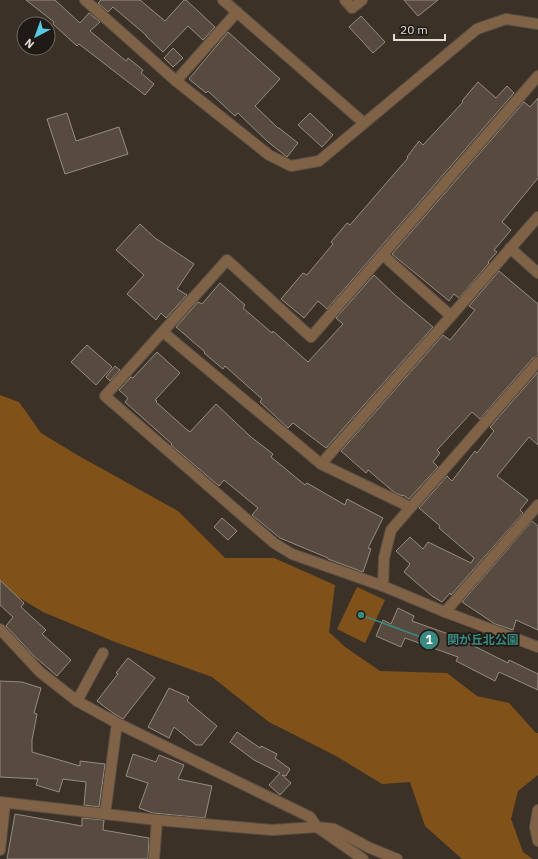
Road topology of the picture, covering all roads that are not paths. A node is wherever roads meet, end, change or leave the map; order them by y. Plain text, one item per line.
1 (85, 0) edge
2 (223, 0) edge
3 (345, 0) edge
4 (362, 0) edge
5 (237, 12) junction
6 (538, 24) edge
7 (538, 76) edge
8 (176, 81) junction
9 (364, 124) junction
10 (538, 217) edge
11 (510, 248) junction
12 (383, 255) junction
13 (538, 273) edge
14 (451, 316) junction
15 (163, 332) junction
16 (538, 362) edge
17 (321, 464) junction
18 (538, 505) edge
19 (410, 507) junction
20 (383, 586) junction
21 (445, 612) junction
22 (0, 629) edge
23 (538, 647) edge
24 (103, 653) dead end
25 (77, 701) junction
26 (117, 723) junction
27 (2, 802) edge
28 (538, 810) edge
29 (105, 814) junction
30 (157, 820) junction
31 (317, 827) junction
32 (538, 841) edge
33 (0, 850) edge
34 (154, 859) edge
35 (363, 859) edge
36 (397, 859) edge

1 - 8 street
2 - 5 street
3 - 4 street
5 - 8 street
5 - 9 street
6 - 9 street
7 - 12 street
8 - 9 street
10 - 11 street
11 - 13 street
11 - 14 street
12 - 14 street
12 - 15 street
14 - 17 street
15 - 17 street
15 - 20 street
16 - 19 street
17 - 19 street
18 - 21 street
19 - 20 street
20 - 21 street
21 - 23 street
22 - 25 street
24 - 25 street
25 - 26 street
26 - 29 street
26 - 31 street
27 - 29 street
27 - 33 street
28 - 32 street
29 - 30 street
30 - 31 street
30 - 34 street
31 - 35 street
31 - 36 street

